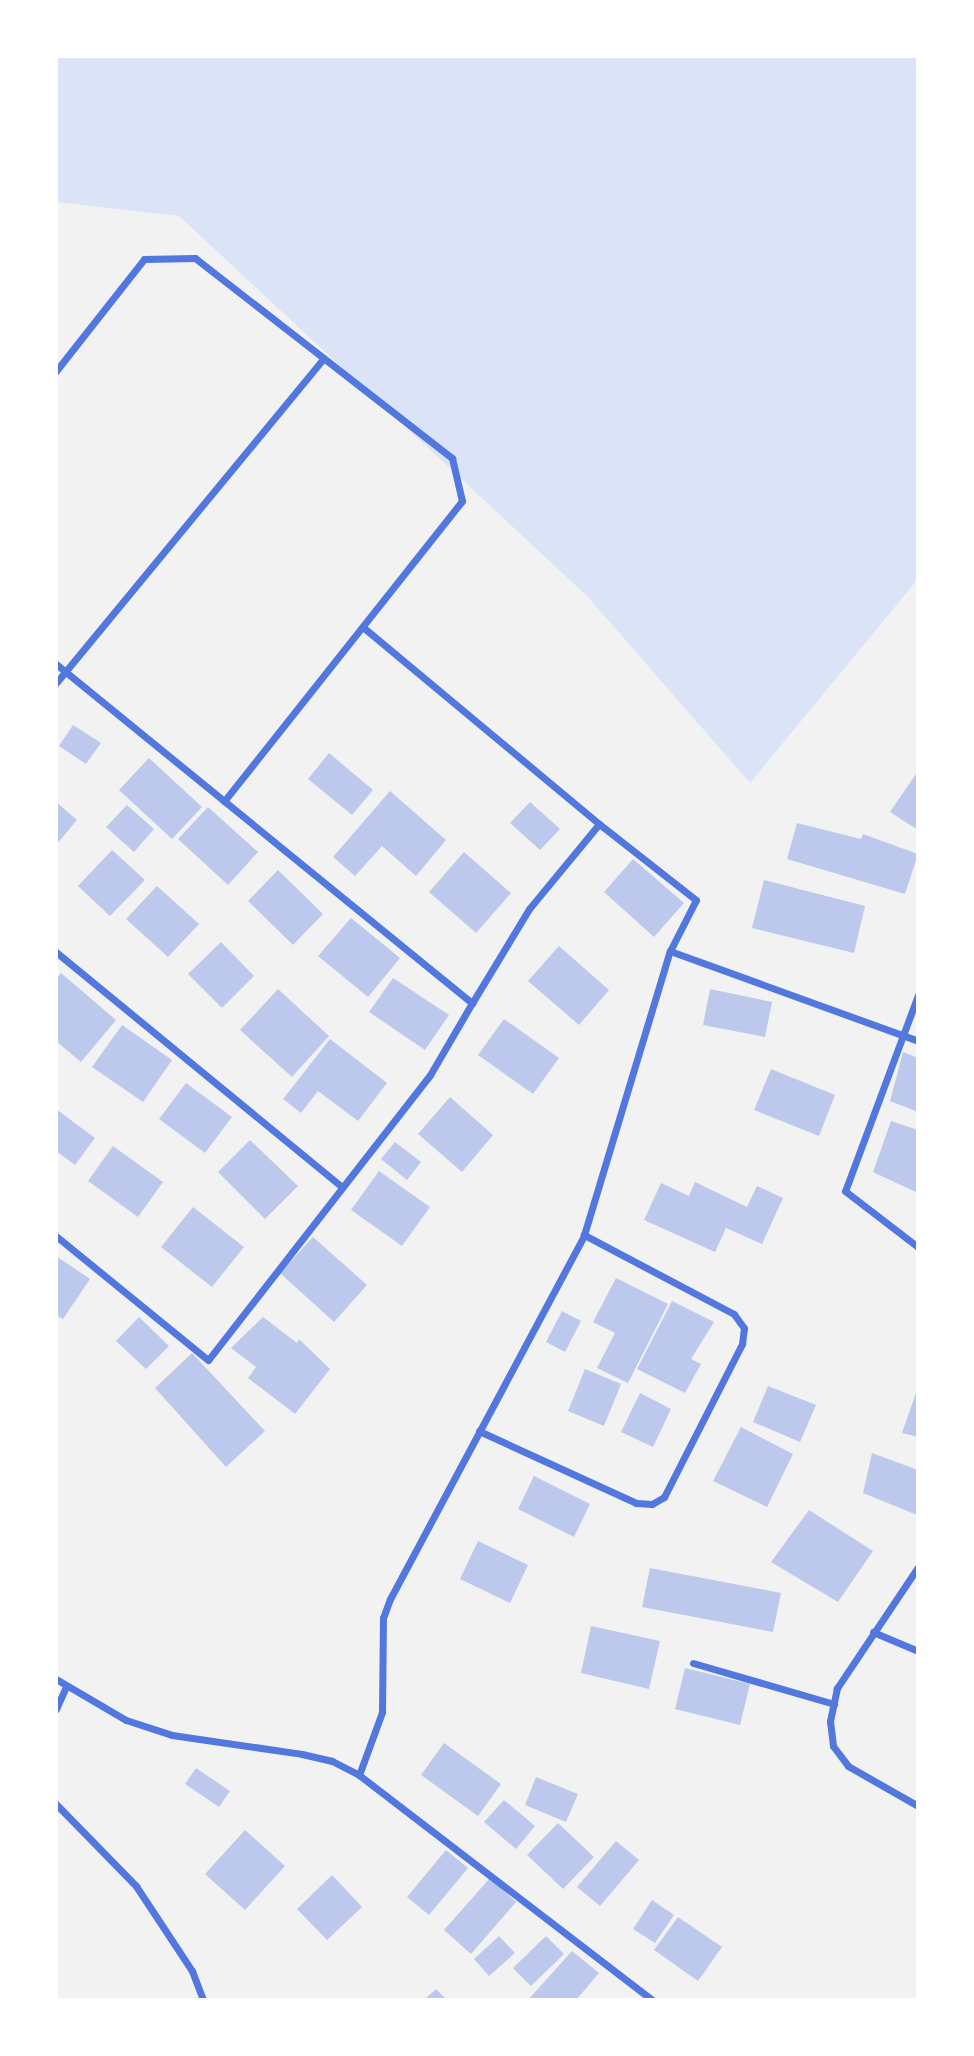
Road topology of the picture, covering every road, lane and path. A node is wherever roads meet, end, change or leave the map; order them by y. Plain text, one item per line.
1 (324, 358) junction
2 (56, 371) edge
3 (364, 628) junction
4 (56, 664) edge
5 (65, 672) junction
6 (56, 684) edge
7 (223, 801) junction
8 (599, 824) junction
9 (670, 951) junction
10 (56, 952) edge
11 (918, 995) edge
12 (472, 1003) junction
13 (903, 1035) junction
14 (918, 1041) edge
15 (342, 1187) junction
16 (584, 1235) junction
17 (56, 1236) edge
18 (918, 1247) edge
19 (480, 1431) junction
20 (918, 1567) edge
21 (873, 1632) junction
22 (918, 1651) edge
23 (693, 1662) dead end
24 (56, 1679) edge
25 (66, 1688) junction
26 (834, 1704) junction
27 (56, 1709) edge
28 (359, 1775) junction
29 (56, 1804) edge
30 (918, 1806) edge
31 (203, 2000) edge
32 (652, 2000) edge

1 - 2 street
1 - 3 street
1 - 5 street
3 - 7 street
3 - 8 street
4 - 5 street
5 - 6 street
5 - 7 street
7 - 12 street
8 - 9 street
8 - 12 street
9 - 13 street
9 - 16 street
10 - 15 street
11 - 13 street
12 - 15 street
13 - 14 street
13 - 18 street
15 - 17 street
16 - 19 street
16 - 19 street
19 - 28 street
20 - 21 street
21 - 22 street
21 - 26 street
23 - 26 street
24 - 25 street
25 - 27 street
25 - 28 street
26 - 30 street
28 - 32 street
29 - 31 street

